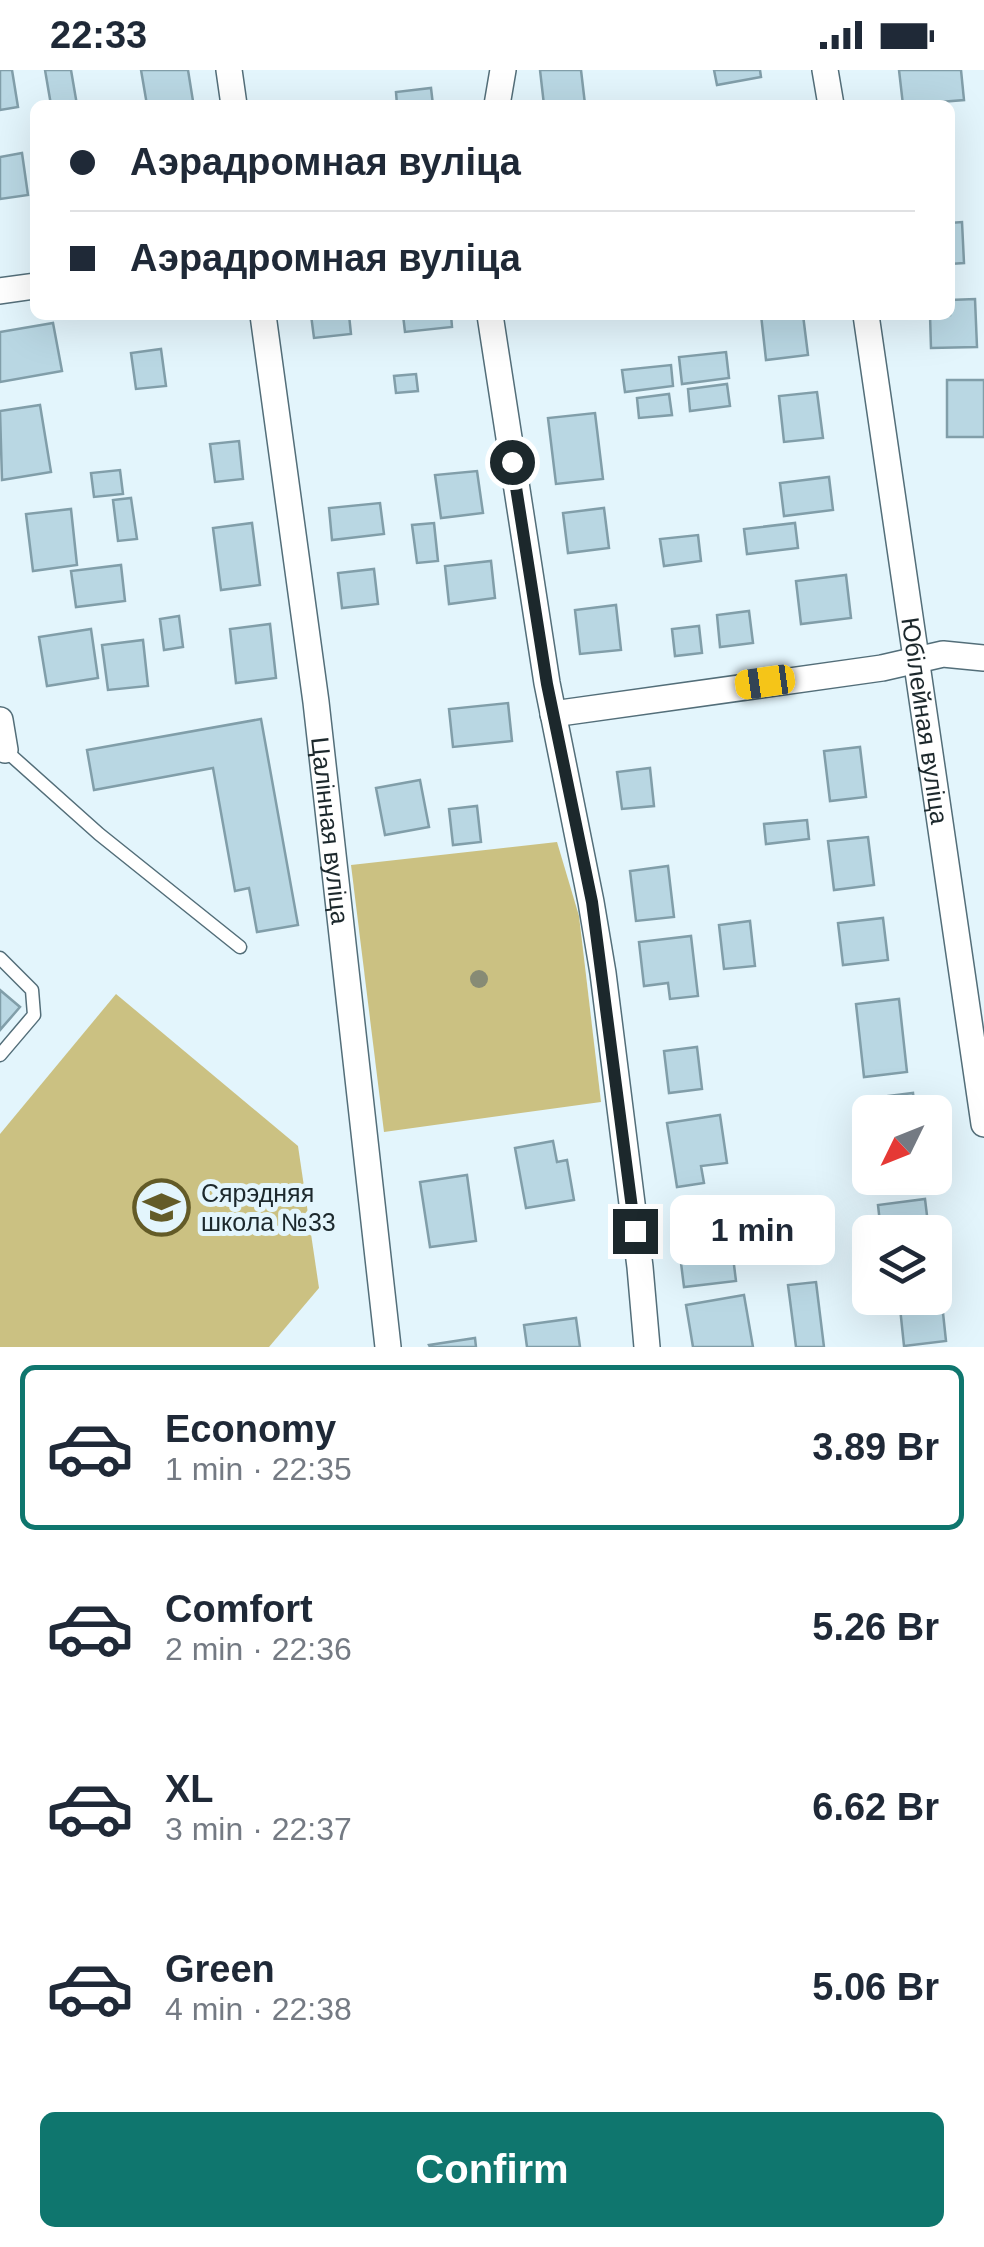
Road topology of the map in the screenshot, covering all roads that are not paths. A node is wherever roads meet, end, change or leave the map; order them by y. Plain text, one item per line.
1 (230, 70) edge
2 (503, 70) edge
3 (824, 70) edge
4 (233, 100) edge
5 (497, 100) edge
6 (830, 100) edge
7 (30, 287) edge
8 (0, 291) edge
9 (264, 320) edge
10 (491, 320) edge
11 (867, 320) edge
12 (917, 658) junction
13 (984, 658) edge
14 (553, 714) junction
15 (0, 720) edge
16 (3, 750) edge
17 (240, 947) dead end
18 (0, 958) edge
19 (975, 1000) edge
20 (0, 1055) edge
21 (984, 1124) edge
22 (388, 1347) edge
23 (647, 1347) edge

1 - 4 street
2 - 5 street
3 - 6 street
7 - 8 street
9 - 22 street, Цалінная вуліца
10 - 14 street
11 - 12 street, Юбілейная вуліца
12 - 13 street
12 - 14 street
12 - 19 street, Юбілейная вуліца
14 - 23 street
15 - 16 street
16 - 17 lane
18 - 20 lane
19 - 21 street, Юбілейная вуліца

